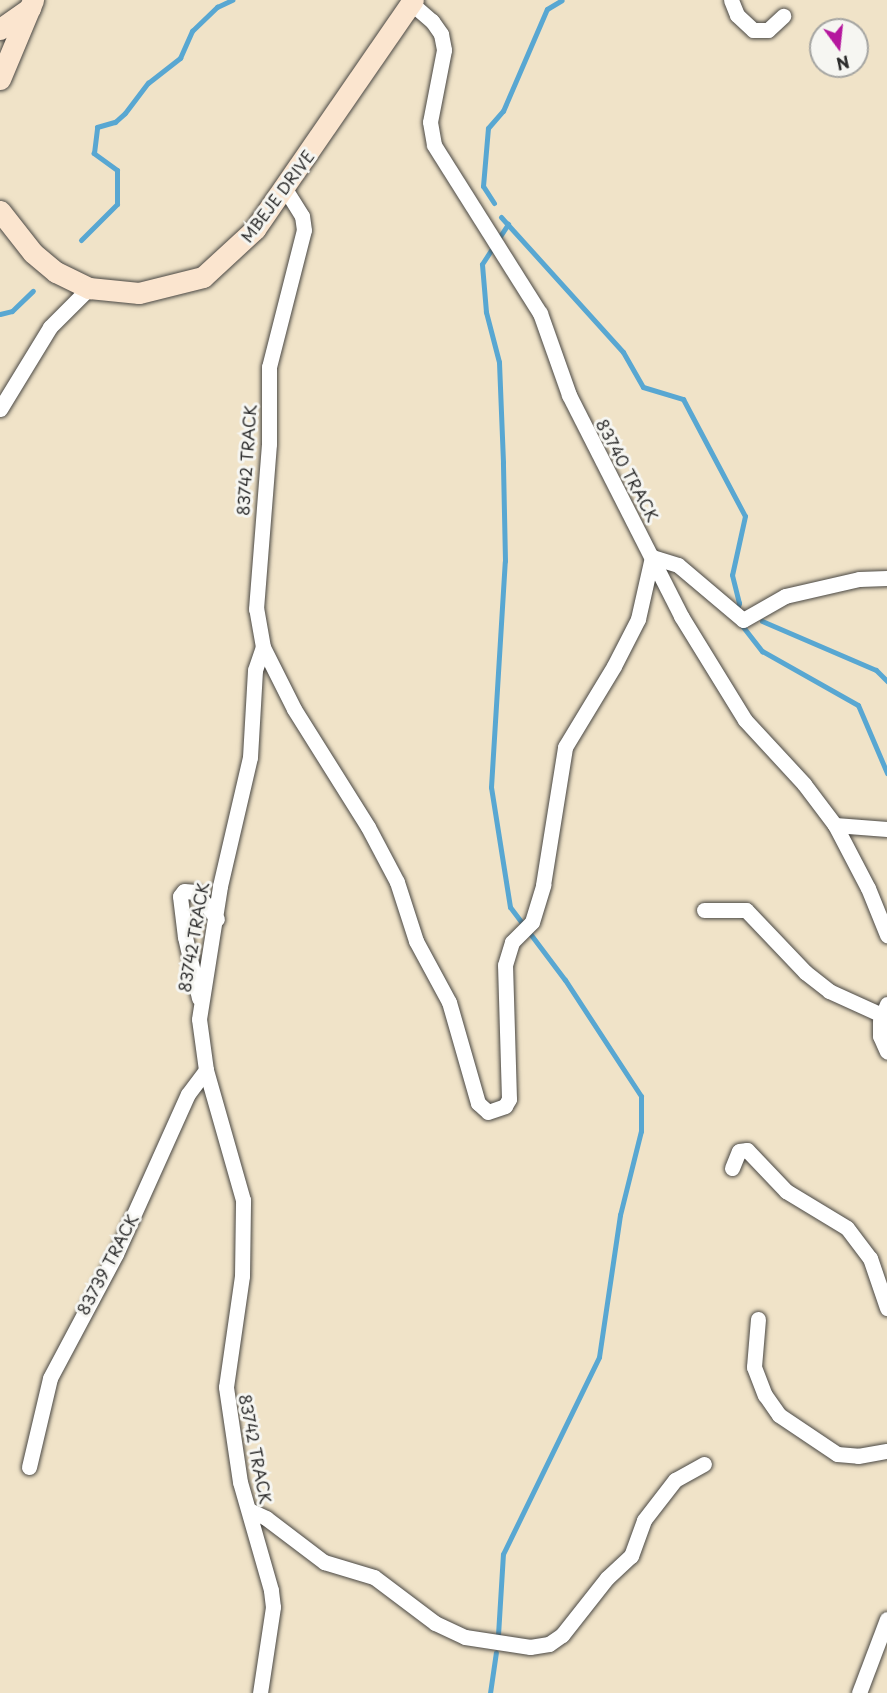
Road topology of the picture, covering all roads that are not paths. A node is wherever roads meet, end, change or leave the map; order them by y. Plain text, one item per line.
1 (731, 0) edge
2 (412, 2) edge
3 (31, 4) edge
4 (783, 16) dead end
5 (0, 29) edge
6 (0, 79) edge
7 (285, 189) junction
8 (0, 211) edge
9 (89, 288) junction
10 (0, 410) edge
11 (652, 557) junction
12 (887, 578) edge
13 (263, 647) junction
14 (835, 825) junction
15 (887, 829) edge
16 (704, 910) dead end
17 (217, 919) junction
18 (887, 935) edge
19 (200, 1003) junction
20 (884, 1009) edge
21 (887, 1052) edge
22 (206, 1070) junction
23 (732, 1168) dead end
24 (887, 1308) edge
25 (758, 1319) dead end
26 (887, 1451) edge
27 (704, 1464) dead end
28 (30, 1467) dead end
29 (249, 1510) junction
30 (887, 1619) edge
31 (260, 1693) edge
32 (859, 1693) edge

1 - 4 street
2 - 7 street, MBEJE DRIVE
2 - 11 street, 83740 TRACK
3 - 5 street
3 - 6 street
7 - 9 street, MBEJE DRIVE
7 - 13 street, 83742 TRACK
8 - 9 street, MBEJE DRIVE
9 - 10 street
11 - 12 street
11 - 13 street
11 - 14 street, 83740 TRACK
13 - 17 street, 83742 TRACK
14 - 15 street
14 - 18 street, 83740 TRACK
16 - 20 street
17 - 19 street, 83742 TRACK
17 - 19 street
19 - 22 street, 83742 TRACK
20 - 21 street
22 - 28 street, 83739 TRACK
22 - 29 street, 83742 TRACK
23 - 24 street
25 - 26 street
27 - 29 street
29 - 31 street, 83742 TRACK
30 - 32 street

